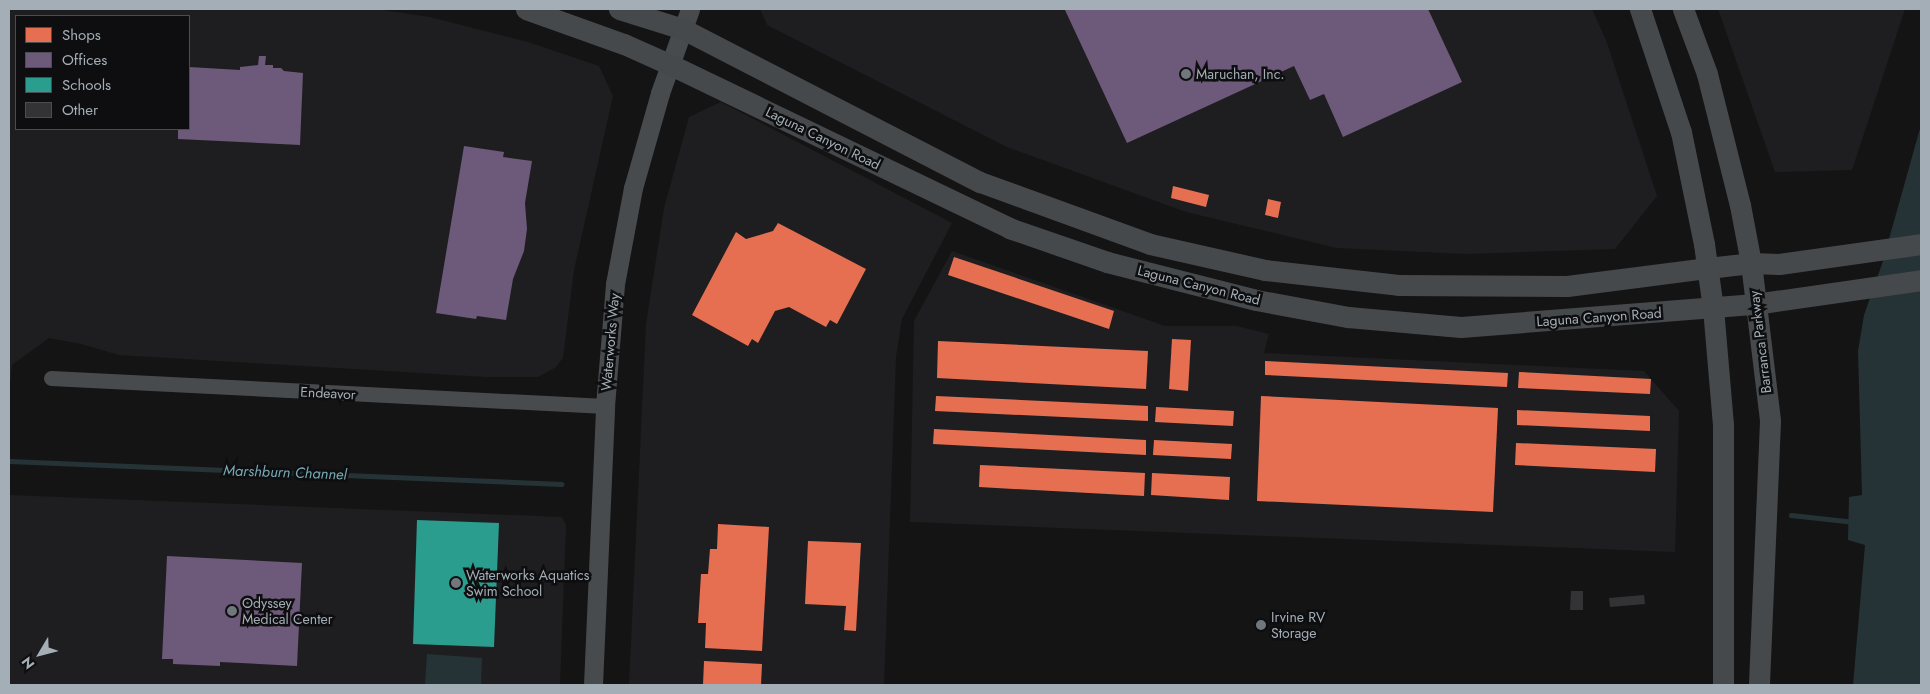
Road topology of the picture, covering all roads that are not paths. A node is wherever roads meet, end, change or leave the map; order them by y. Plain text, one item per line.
1 (526, 9) edge
2 (619, 9) edge
3 (690, 9) edge
4 (1640, 9) edge
5 (1683, 9) edge
6 (683, 29) junction
7 (671, 65) junction
8 (1921, 244) edge
9 (1751, 263) junction
10 (1708, 268) junction
11 (1921, 280) edge
12 (1755, 304) junction
13 (1713, 308) junction
14 (51, 378) dead end
15 (605, 406) junction
16 (592, 685) edge
17 (1723, 685) edge
18 (1759, 685) edge

1 - 7 main road, Laguna Canyon Road
2 - 6 main road, Laguna Canyon Road
3 - 6 street, Waterworks Way
4 - 10 main road
5 - 9 main road, Barranca Parkway
6 - 7 street, Waterworks Way
6 - 10 main road, Laguna Canyon Road
7 - 13 main road, Laguna Canyon Road
7 - 15 street, Waterworks Way
8 - 9 main road, Laguna Canyon Road
9 - 10 main road, Laguna Canyon Road
9 - 12 main road, Barranca Parkway
10 - 13 main road
11 - 12 main road, Laguna Canyon Road
12 - 13 main road, Laguna Canyon Road
12 - 18 main road, Barranca Parkway
13 - 17 main road
14 - 15 street, Endeavor
15 - 16 street, Waterworks Way

